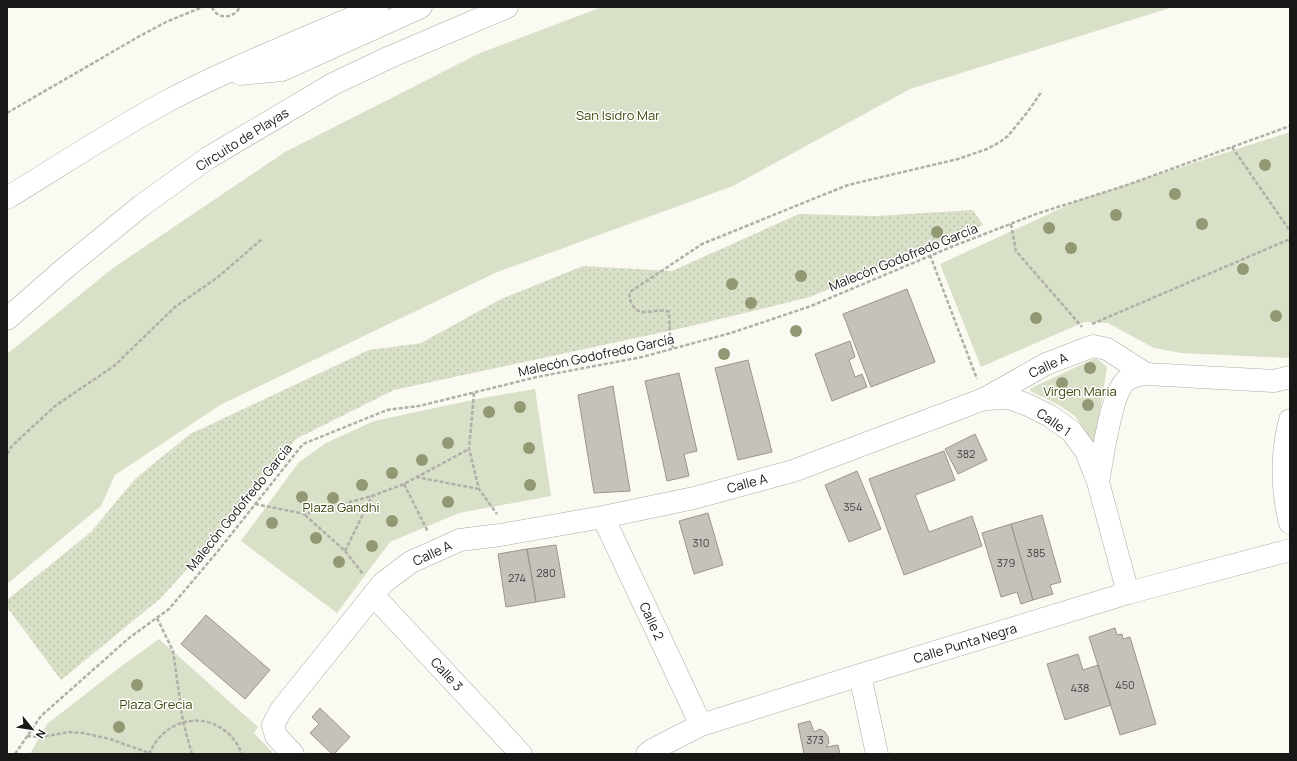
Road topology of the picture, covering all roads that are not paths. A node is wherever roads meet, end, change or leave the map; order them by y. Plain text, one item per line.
1 (377, 7) edge
2 (421, 7) edge
3 (507, 7) edge
4 (218, 76) junction
5 (7, 198) edge
6 (7, 319) edge
7 (1146, 374) junction
8 (1285, 382) edge
9 (981, 390) junction
10 (1290, 420) edge
11 (1098, 482) junction
12 (603, 517) junction
13 (1290, 523) edge
14 (1290, 550) edge
15 (371, 585) junction
16 (1128, 593) junction
17 (860, 674) junction
18 (701, 725) junction
19 (293, 754) edge
20 (521, 754) edge
21 (647, 754) edge
22 (877, 754) edge

1 - 4 main road
2 - 4 main road
3 - 6 main road, Circuito de Playas
4 - 5 main road
7 - 8 main road, Calle A
7 - 9 main road, Calle A
7 - 11 main road, Calle 1
9 - 11 main road, Calle 1
9 - 12 main road, Calle A
10 - 13 main road
11 - 16 main road, Calle 1
12 - 15 main road, Calle A
12 - 18 main road, Calle 2
14 - 16 main road, Calle Punta Negra
15 - 19 main road, Calle A
15 - 20 main road, Calle 3
16 - 17 main road, Calle Punta Negra
17 - 18 main road, Calle Punta Negra
17 - 22 main road
18 - 21 main road, Calle Punta Negra

